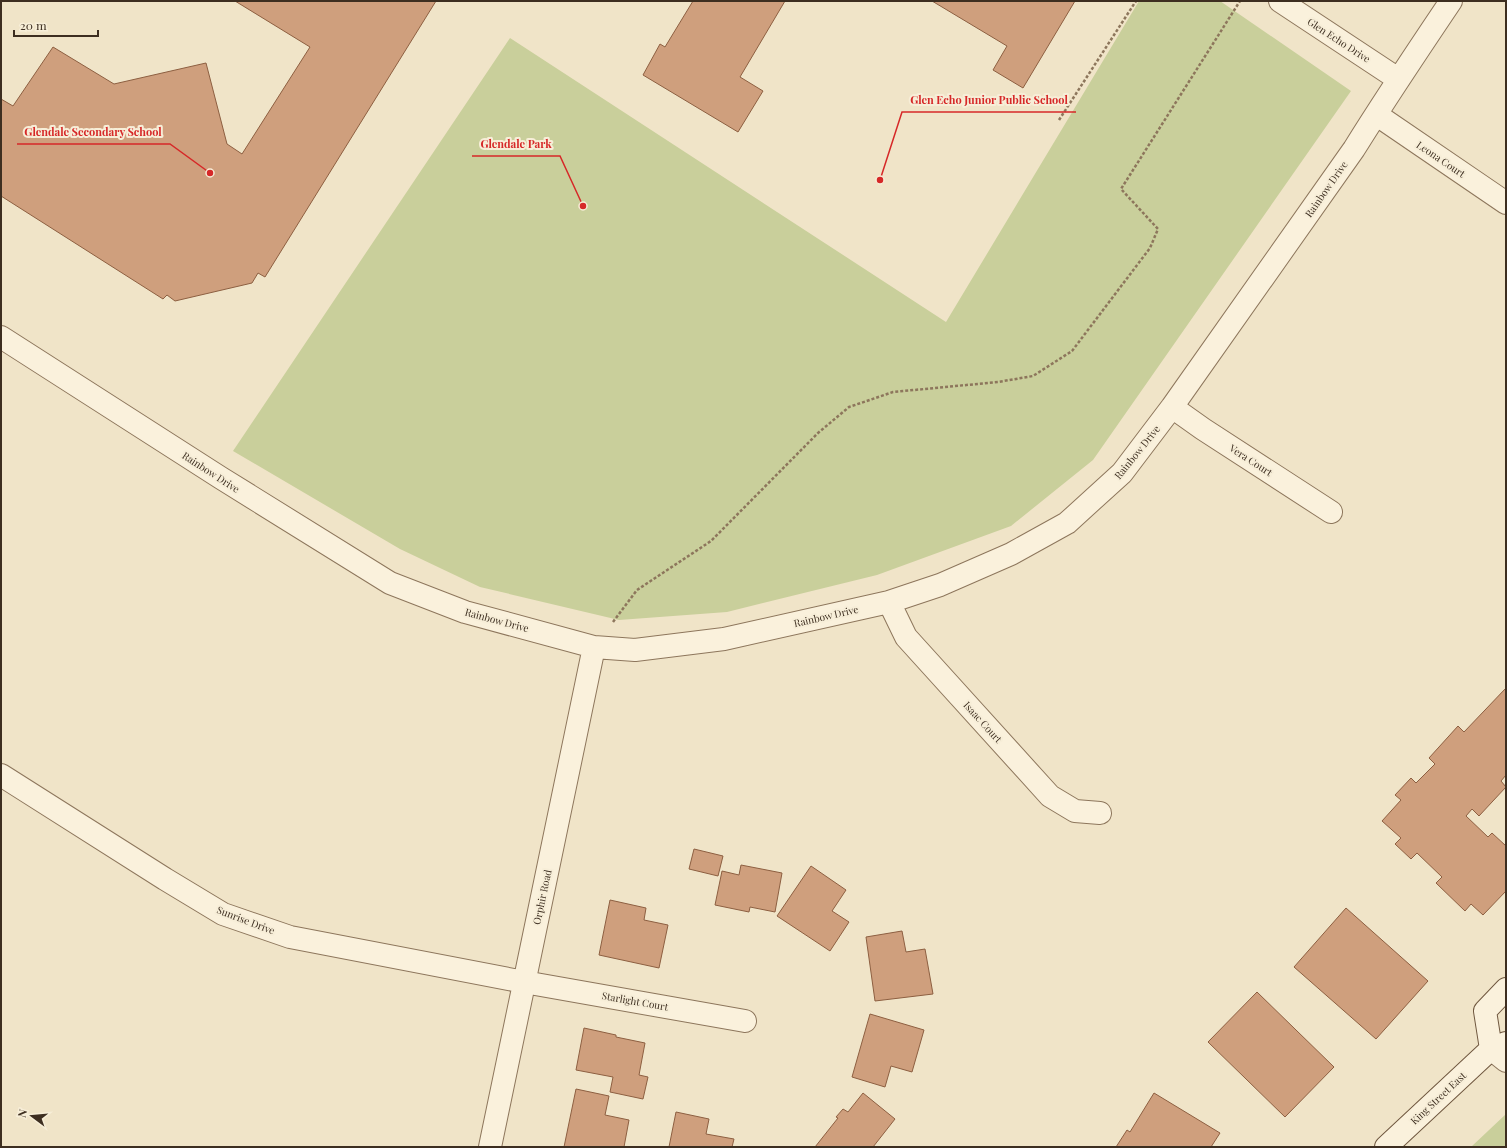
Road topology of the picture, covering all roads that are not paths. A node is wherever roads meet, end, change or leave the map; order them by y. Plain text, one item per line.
1 (1280, 1) edge
2 (1451, 1) edge
3 (1398, 79) junction
4 (1377, 115) junction
5 (1506, 203) edge
6 (1, 336) edge
7 (1172, 407) junction
8 (1331, 512) dead end
9 (889, 602) junction
10 (594, 647) junction
11 (1, 775) edge
12 (1100, 813) dead end
13 (524, 982) junction
14 (1506, 989) edge
15 (745, 1020) dead end
16 (1501, 1051) edge
17 (490, 1147) edge
18 (1386, 1147) edge

1 - 3 street, Glen Echo Drive
2 - 3 street, Rainbow Drive
3 - 4 street, Rainbow Drive
4 - 5 street, Leona Court
4 - 7 street, Rainbow Drive
6 - 10 street, Rainbow Drive
7 - 8 street, Vera Court
7 - 9 street, Rainbow Drive
9 - 10 street, Rainbow Drive
9 - 12 street, Isaac Court
10 - 13 street, Orphir Road
11 - 13 street, Sunrise Drive
13 - 15 street, Starlight Court
13 - 17 street, Orphir Road
14 - 16 street, King Street East
16 - 18 street, King Street East

